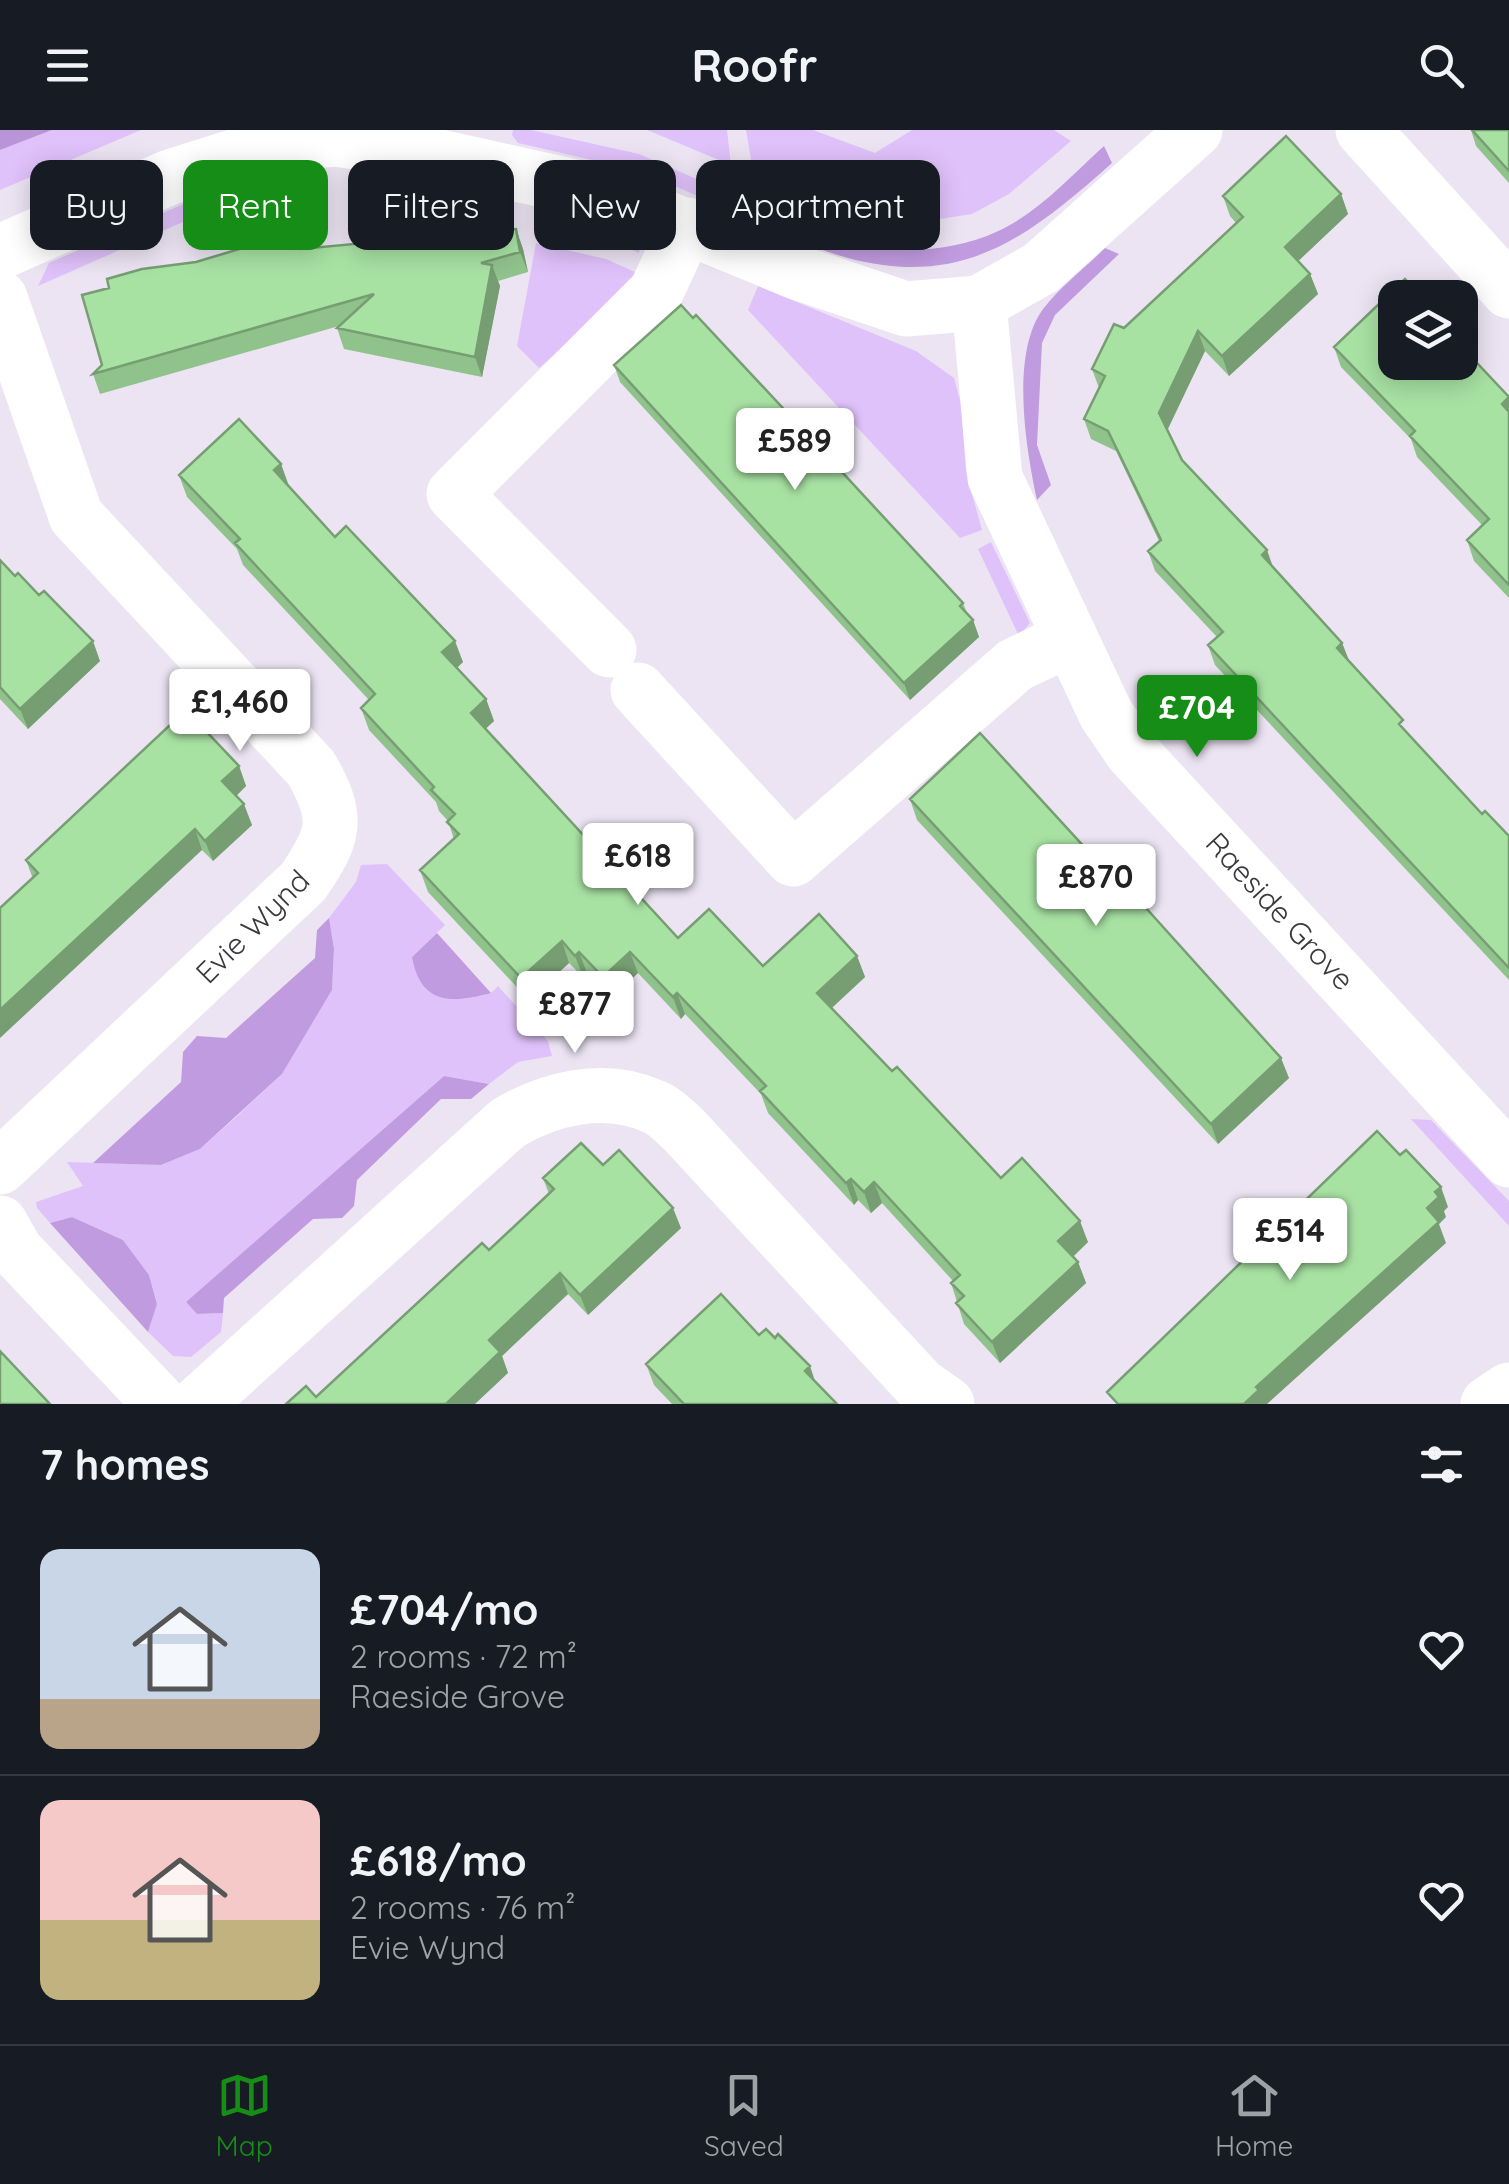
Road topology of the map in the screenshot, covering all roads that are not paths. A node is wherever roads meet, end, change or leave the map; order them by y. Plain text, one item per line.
1 (1195, 130) edge
2 (1363, 130) edge
3 (688, 224) junction
4 (0, 252) edge
5 (1509, 291) edge
6 (0, 298) edge
7 (980, 303) junction
8 (1070, 639) junction
9 (1509, 1160) edge
10 (0, 1166) edge
11 (0, 1223) edge
12 (1509, 1390) edge
13 (161, 1404) edge
14 (198, 1404) edge
15 (947, 1404) edge
16 (1488, 1404) edge

1 - 7 street
2 - 5 street
3 - 4 street
3 - 7 street
3 - 8 street
6 - 10 street, Evie Wynd
7 - 8 street, Raeside Grove
8 - 9 street, Raeside Grove
11 - 13 street
12 - 16 street
14 - 15 street

